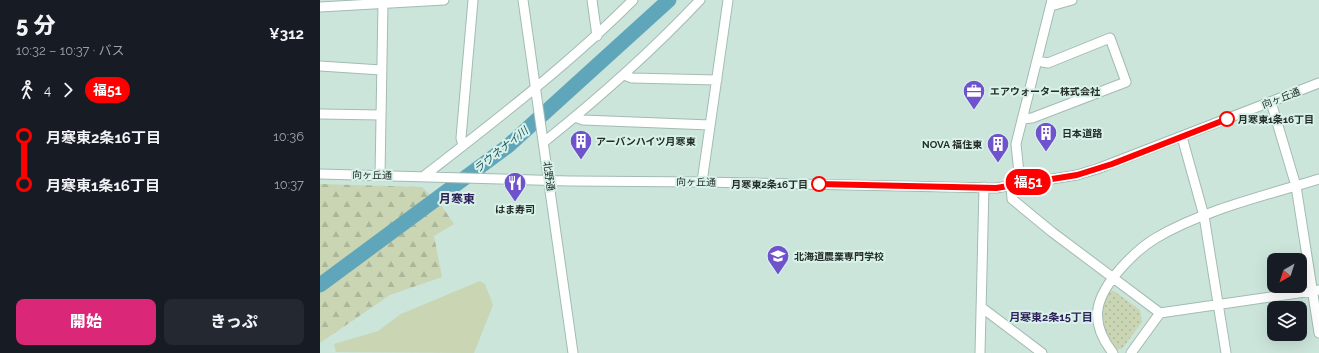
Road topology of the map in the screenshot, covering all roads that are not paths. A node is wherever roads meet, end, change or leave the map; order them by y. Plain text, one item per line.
1 (444, 0) edge
2 (473, 0) edge
3 (523, 0) edge
4 (592, 0) edge
5 (634, 0) edge
6 (700, 0) edge
7 (728, 0) edge
8 (1072, 0) edge
9 (383, 3) junction
10 (1051, 3) edge
11 (320, 7) edge
12 (597, 36) junction
13 (1037, 61) junction
14 (320, 66) edge
15 (381, 70) junction
16 (624, 75) junction
17 (717, 80) junction
18 (1319, 83) edge
19 (537, 91) junction
20 (1271, 102) junction
21 (320, 114) edge
22 (381, 115) junction
23 (575, 117) junction
24 (1022, 118) junction
25 (710, 125) junction
26 (1182, 137) junction
27 (543, 139) junction
28 (463, 146) junction
29 (320, 174) edge
30 (380, 175) junction
31 (424, 176) junction
32 (1319, 179) edge
33 (549, 180) junction
34 (702, 182) junction
35 (1011, 185) junction
36 (1296, 186) junction
37 (984, 187) junction
38 (1204, 216) junction
39 (1113, 278) junction
40 (1316, 290) edge
41 (1219, 305) junction
42 (981, 307) junction
43 (1160, 313) junction
44 (1319, 332) edge
45 (574, 353) edge
46 (980, 353) edge
47 (1042, 353) edge
48 (1113, 353) edge
49 (1131, 353) edge
50 (1226, 353) edge

1 - 9 street
2 - 28 street
3 - 19 street, 北野通
4 - 12 street
5 - 12 street
6 - 16 street
7 - 17 street
8 - 10 street
9 - 11 street
9 - 15 street
10 - 13 street
12 - 19 street
13 - 24 street
13 - 24 street
14 - 15 street
15 - 22 street
16 - 17 street
16 - 23 street
17 - 25 street
18 - 20 street, 向ヶ丘通
19 - 27 street, 北野通
19 - 28 street
20 - 26 street, 向ヶ丘通
20 - 36 street
21 - 22 street
22 - 30 street
23 - 25 street
23 - 27 street
24 - 35 street
25 - 34 street
26 - 35 street, 向ヶ丘通
26 - 38 street
27 - 33 street, 北野通
28 - 31 street
29 - 30 street, 向ヶ丘通
30 - 31 street, 向ヶ丘通
31 - 33 street, 向ヶ丘通
32 - 36 street
33 - 34 street, 向ヶ丘通
33 - 45 street, 北野通
34 - 37 street, 向ヶ丘通
35 - 37 street, 向ヶ丘通
35 - 39 street
36 - 38 street
36 - 40 street
37 - 42 street
38 - 39 street
38 - 41 street
39 - 43 street
39 - 48 street
40 - 41 street
40 - 44 street
41 - 43 street
41 - 50 street
42 - 46 street
42 - 47 street
43 - 49 street

